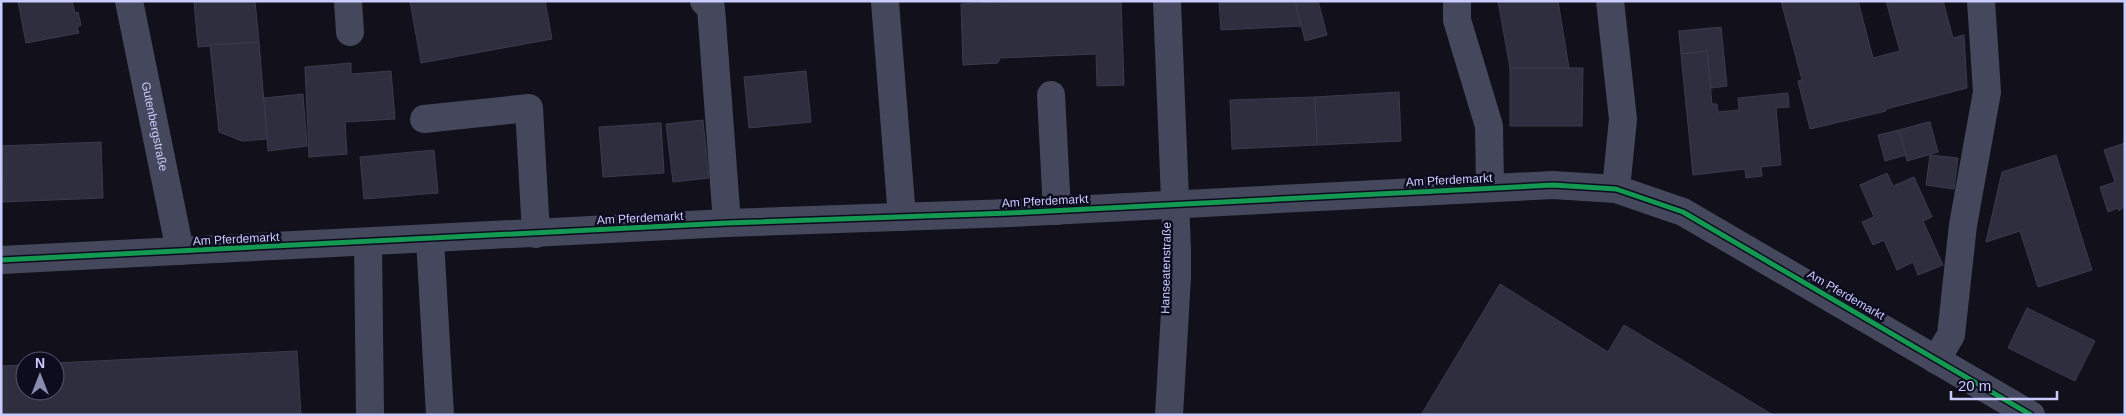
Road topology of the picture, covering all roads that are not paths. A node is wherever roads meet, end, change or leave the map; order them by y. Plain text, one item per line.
1 (129, 1) edge
2 (348, 1) edge
3 (704, 1) edge
4 (1167, 1) edge
5 (1457, 1) edge
6 (1610, 1) edge
7 (1981, 1) edge
8 (885, 2) edge
9 (350, 32) dead end
10 (1051, 95) dead end
11 (424, 120) dead end
12 (1490, 188) junction
13 (1616, 190) junction
14 (1176, 205) junction
15 (1057, 211) junction
16 (902, 217) junction
17 (727, 223) junction
18 (536, 234) junction
19 (430, 239) junction
20 (368, 242) junction
21 (180, 251) junction
22 (1, 260) edge
23 (1936, 360) junction
24 (370, 415) edge
25 (440, 415) edge
26 (1169, 415) edge
27 (2032, 415) edge

1 - 21 street, Gutenbergstraße
2 - 9 street
3 - 17 street
4 - 14 street, Hanseatenstraße
5 - 12 street
6 - 13 street
7 - 23 street
8 - 16 street
10 - 15 street
11 - 18 street
12 - 13 street, Am Pferdemarkt
12 - 14 street, Am Pferdemarkt
13 - 23 street, Am Pferdemarkt
14 - 15 street, Am Pferdemarkt
14 - 26 street, Hanseatenstraße
15 - 16 street, Am Pferdemarkt
16 - 17 street, Am Pferdemarkt
17 - 18 street, Am Pferdemarkt
18 - 19 street, Am Pferdemarkt
19 - 20 street, Am Pferdemarkt
19 - 25 street
20 - 21 street, Am Pferdemarkt
20 - 24 street
21 - 22 street, Am Pferdemarkt
23 - 27 street, Am Pferdemarkt

